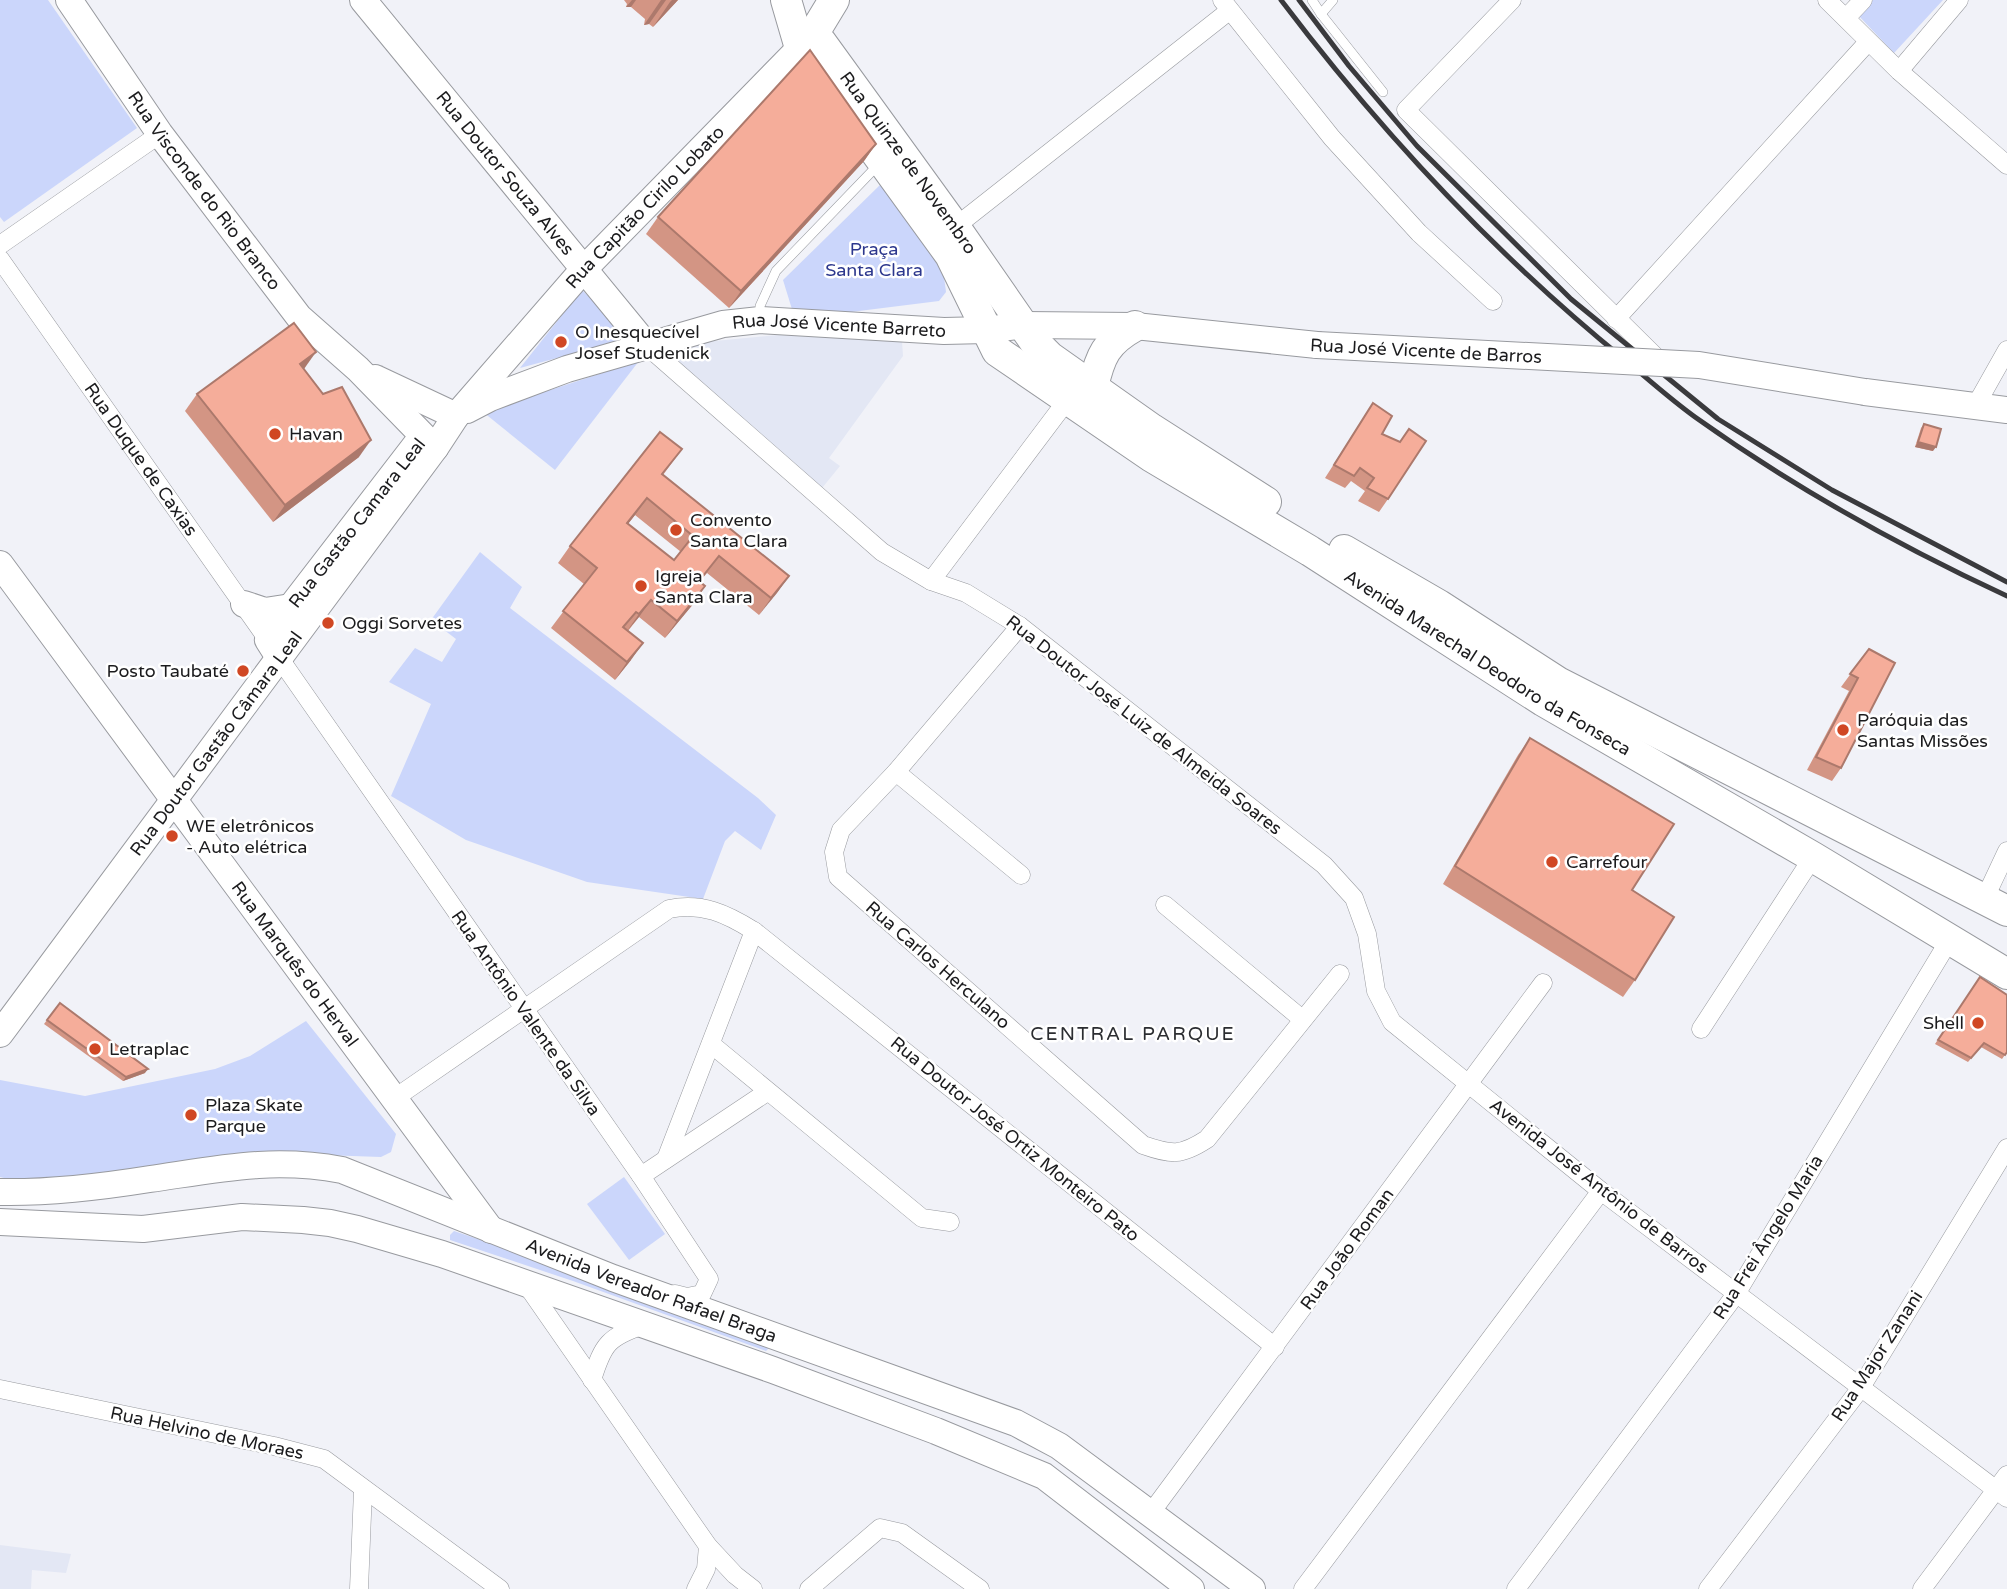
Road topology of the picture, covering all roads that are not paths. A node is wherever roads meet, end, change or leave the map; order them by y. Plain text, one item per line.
1 (69, 0) edge
2 (363, 0) edge
3 (786, 0) edge
4 (792, 0) edge
5 (834, 0) edge
6 (1312, 0) edge
7 (1333, 0) edge
8 (1512, 0) edge
9 (1827, 0) edge
10 (1863, 0) edge
11 (1959, 0) edge
12 (1225, 5) edge
13 (1321, 14) junction
14 (1846, 18) junction
15 (807, 41) junction
16 (1868, 42) junction
17 (1899, 71) junction
18 (1383, 92) dead end
19 (160, 134) junction
20 (882, 162) junction
21 (2007, 165) edge
22 (956, 227) junction
23 (0, 246) edge
24 (0, 259) edge
25 (583, 270) junction
26 (1493, 301) dead end
27 (1616, 319) junction
28 (760, 320) junction
29 (1024, 325) junction
30 (1135, 326) junction
31 (986, 330) junction
32 (647, 346) junction
33 (2007, 350) edge
34 (358, 369) junction
35 (1673, 374) dead end
36 (1081, 393) junction
37 (1976, 405) junction
38 (2007, 410) edge
39 (456, 416) junction
40 (428, 443) junction
41 (0, 564) edge
42 (931, 581) junction
43 (244, 604) junction
44 (291, 607) junction
45 (1020, 626) junction
46 (274, 650) junction
47 (1730, 770) junction
48 (896, 772) junction
49 (1696, 789) junction
50 (174, 798) junction
51 (2007, 851) edge
52 (1813, 857) junction
53 (1021, 875) dead end
54 (1952, 883) junction
55 (1165, 905) dead end
56 (1996, 906) edge
57 (754, 931) junction
58 (1938, 932) junction
59 (1340, 974) dead end
60 (2007, 974) edge
61 (1543, 983) dead end
62 (523, 1010) junction
63 (1302, 1019) junction
64 (1701, 1029) dead end
65 (0, 1034) edge
66 (711, 1044) junction
67 (1470, 1083) junction
68 (767, 1092) junction
69 (395, 1097) junction
70 (2007, 1148) edge
71 (666, 1159) junction
72 (640, 1176) junction
73 (5, 1189) edge
74 (1601, 1191) junction
75 (457, 1217) junction
76 (0, 1222) edge
77 (950, 1222) dead end
78 (491, 1230) junction
79 (442, 1254) junction
80 (613, 1278) junction
81 (526, 1284) junction
82 (1736, 1294) junction
83 (644, 1325) junction
84 (1275, 1347) junction
85 (592, 1380) junction
86 (907, 1385) junction
87 (0, 1389) edge
88 (1860, 1389) junction
89 (859, 1403) junction
90 (989, 1414) junction
91 (936, 1431) junction
92 (2004, 1488) edge
93 (363, 1490) junction
94 (1150, 1514) junction
95 (708, 1546) junction
96 (359, 1589) edge
97 (500, 1589) edge
98 (696, 1589) edge
99 (753, 1589) edge
100 (809, 1589) edge
101 (980, 1589) edge
102 (1191, 1589) edge
103 (1252, 1589) edge
104 (1303, 1589) edge
105 (1517, 1589) edge
106 (1708, 1589) edge
107 (1922, 1589) edge

1 - 19 main road, Rua Visconde do Rio Branco
2 - 25 main road, Rua Doutor Souza Alves
3 - 15 main road, Rua Quinze de Novembro
4 - 15 main road, Rua Quinze de Novembro
5 - 15 main road, Rua Capitão Cirilo Lobato
6 - 13 lane
7 - 13 lane
8 - 27 street
9 - 14 street
10 - 14 street
11 - 17 street
12 - 22 street
12 - 26 street
13 - 18 lane
14 - 16 street
15 - 20 main road, Rua Quinze de Novembro
15 - 22 main road, Rua Quinze de Novembro
15 - 25 main road, Rua Capitão Cirilo Lobato
16 - 17 street
16 - 27 street
17 - 21 street
19 - 23 street
19 - 34 main road, Rua Visconde do Rio Branco
20 - 28 lane
20 - 31 main road, Rua Quinze de Novembro
22 - 29 main road, Rua Quinze de Novembro
24 - 43 street, Rua Duque de Caxias
25 - 32 main road, Rua Doutor Souza Alves
25 - 39 main road, Rua Capitão Cirilo Lobato
27 - 35 street
28 - 31 main road, Rua José Vicente Barreto
28 - 32 main road, Rua José Vicente Barreto
29 - 30 main road, Rua José Vicente de Barros
29 - 31 main road, Rua José Vicente de Barros
29 - 36 main road, Avenida Marechal Deodoro da Fonseca
30 - 36 main road
30 - 37 main road, Rua José Vicente de Barros, bridge
31 - 36 main road, Avenida Marechal Deodoro da Fonseca
32 - 39 main road, Rua José Vicente Barreto
32 - 42 street, Rua Doutor José Luiz de Almeida Soares
33 - 37 street
34 - 39 main road, Rua Visconde do Rio Branco
34 - 40 main road, Rua Visconde do Rio Branco
36 - 42 street
36 - 47 main road, Avenida Marechal Deodoro da Fonseca
36 - 49 main road, Avenida Marechal Deodoro da Fonseca
37 - 38 main road, Rua José Vicente de Barros
39 - 40 main road, Rua Gastão Camara Leal
40 - 44 main road, Rua Gastão Camara Leal
40 - 46 main road, Rua Doutor Gastão Câmara Leal
41 - 50 main road, Rua Marquês do Herval
42 - 45 street, Rua Doutor José Luiz de Almeida Soares
43 - 44 main road
43 - 46 street, Rua Duque de Caxias
44 - 46 main road, Rua Gastão Camara Leal
45 - 48 street
45 - 67 street, Rua Doutor José Luiz de Almeida Soares
46 - 50 main road, Rua Doutor Gastão Câmara Leal
46 - 62 street, Rua Antônio Valente da Silva
47 - 49 main road
47 - 54 main road, Avenida Marechal Deodoro da Fonseca
48 - 53 street
48 - 63 street, Rua Carlos Herculano
49 - 52 main road, Avenida Marechal Deodoro da Fonseca
50 - 65 main road, Rua Doutor Gastão Câmara Leal
50 - 69 main road, Rua Marquês do Herval
51 - 56 street
52 - 58 main road, Avenida Marechal Deodoro da Fonseca
52 - 64 street
54 - 56 main road, Avenida Marechal Deodoro da Fonseca
54 - 58 main road
55 - 63 street
57 - 62 street, Rua Doutor José Ortiz Monteiro Pato
57 - 66 street
57 - 84 street, Rua Doutor José Ortiz Monteiro Pato
58 - 60 main road, Avenida Marechal Deodoro da Fonseca
58 - 82 street, Rua Frei Ângelo Maria
59 - 63 street, Rua Carlos Herculano
61 - 67 street, Rua João Roman
62 - 69 street, Rua Doutor José Ortiz Monteiro Pato
62 - 72 street, Rua Antônio Valente da Silva
66 - 68 street
66 - 71 street
67 - 74 street, Avenida José Antônio de Barros
67 - 84 street, Rua João Roman
68 - 71 street
68 - 77 street
69 - 78 main road, Rua Marquês do Herval
70 - 88 street, Rua Major Zanani
71 - 72 street
72 - 80 street, Rua Antônio Valente da Silva
73 - 75 main road, Avenida Vereador Rafael Braga
74 - 82 street, Avenida José Antônio de Barros
74 - 104 street
75 - 78 main road, Avenida Vereador Rafael Braga
75 - 79 main road
76 - 79 main road, Avenida Vereador Rafael Braga
78 - 80 main road, Avenida Vereador Rafael Braga
79 - 81 main road, Avenida Vereador Rafael Braga
80 - 86 main road, Avenida Vereador Rafael Braga
81 - 83 main road, Avenida Vereador Rafael Braga
81 - 85 street
82 - 88 street, Avenida José Antônio de Barros
82 - 105 street, Rua Frei Ângelo Maria
83 - 85 street
83 - 89 main road, Avenida Vereador Rafael Braga
84 - 94 street, Rua João Roman
85 - 95 street
86 - 89 main road
86 - 90 main road, Avenida Vereador Rafael Braga
87 - 93 street, Rua Helvino de Moraes
88 - 92 street, Avenida José Antônio de Barros
88 - 106 street, Rua Major Zanani
89 - 91 main road, Avenida Vereador Rafael Braga
90 - 91 main road
90 - 94 main road, Avenida Vereador Rafael Braga
91 - 102 main road, Avenida Vereador Rafael Braga
92 - 107 street
93 - 96 street
93 - 97 street, Rua Helvino de Moraes
94 - 103 main road, Avenida Vereador Rafael Braga
95 - 98 street
95 - 99 street
100 - 101 street

